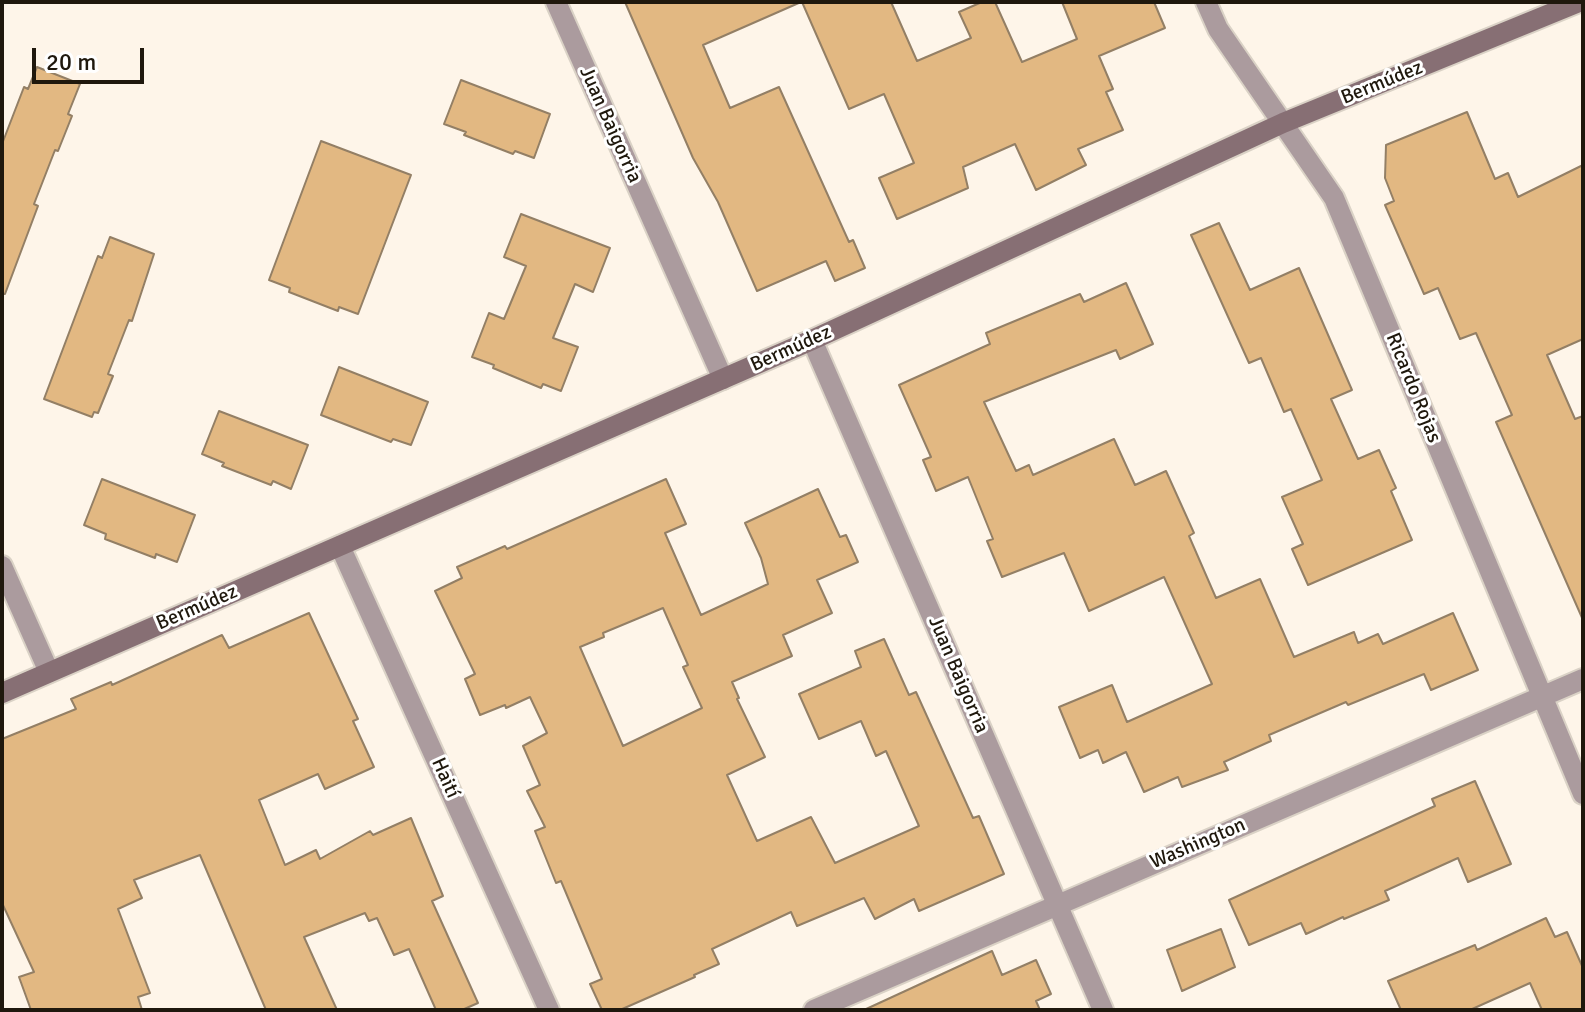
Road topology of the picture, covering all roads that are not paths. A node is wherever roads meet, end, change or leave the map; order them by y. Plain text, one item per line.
1 (556, 2) edge
2 (1206, 2) edge
3 (1579, 2) edge
4 (1283, 123) junction
5 (812, 340) junction
6 (723, 379) junction
7 (340, 546) junction
8 (2, 566) edge
9 (49, 672) junction
10 (1583, 679) edge
11 (2, 693) edge
12 (1541, 698) junction
13 (1583, 794) edge
14 (1056, 904) junction
15 (549, 1010) edge
16 (814, 1010) edge
17 (1103, 1010) edge

1 - 6 street, Juan Baigorria
2 - 4 street, Ricardo Rojas
3 - 4 main road, Bermúdez
4 - 5 main road, Bermúdez
4 - 12 street, Ricardo Rojas
5 - 6 main road, Bermúdez
5 - 14 street, Juan Baigorria
6 - 7 main road, Bermúdez
7 - 9 main road, Bermúdez
7 - 15 street, Haití
8 - 9 street
9 - 11 main road, Bermúdez
10 - 12 street, Washington
12 - 13 street, Ricardo Rojas
12 - 14 street, Washington
14 - 16 street, Washington
14 - 17 street, Juan Baigorria

